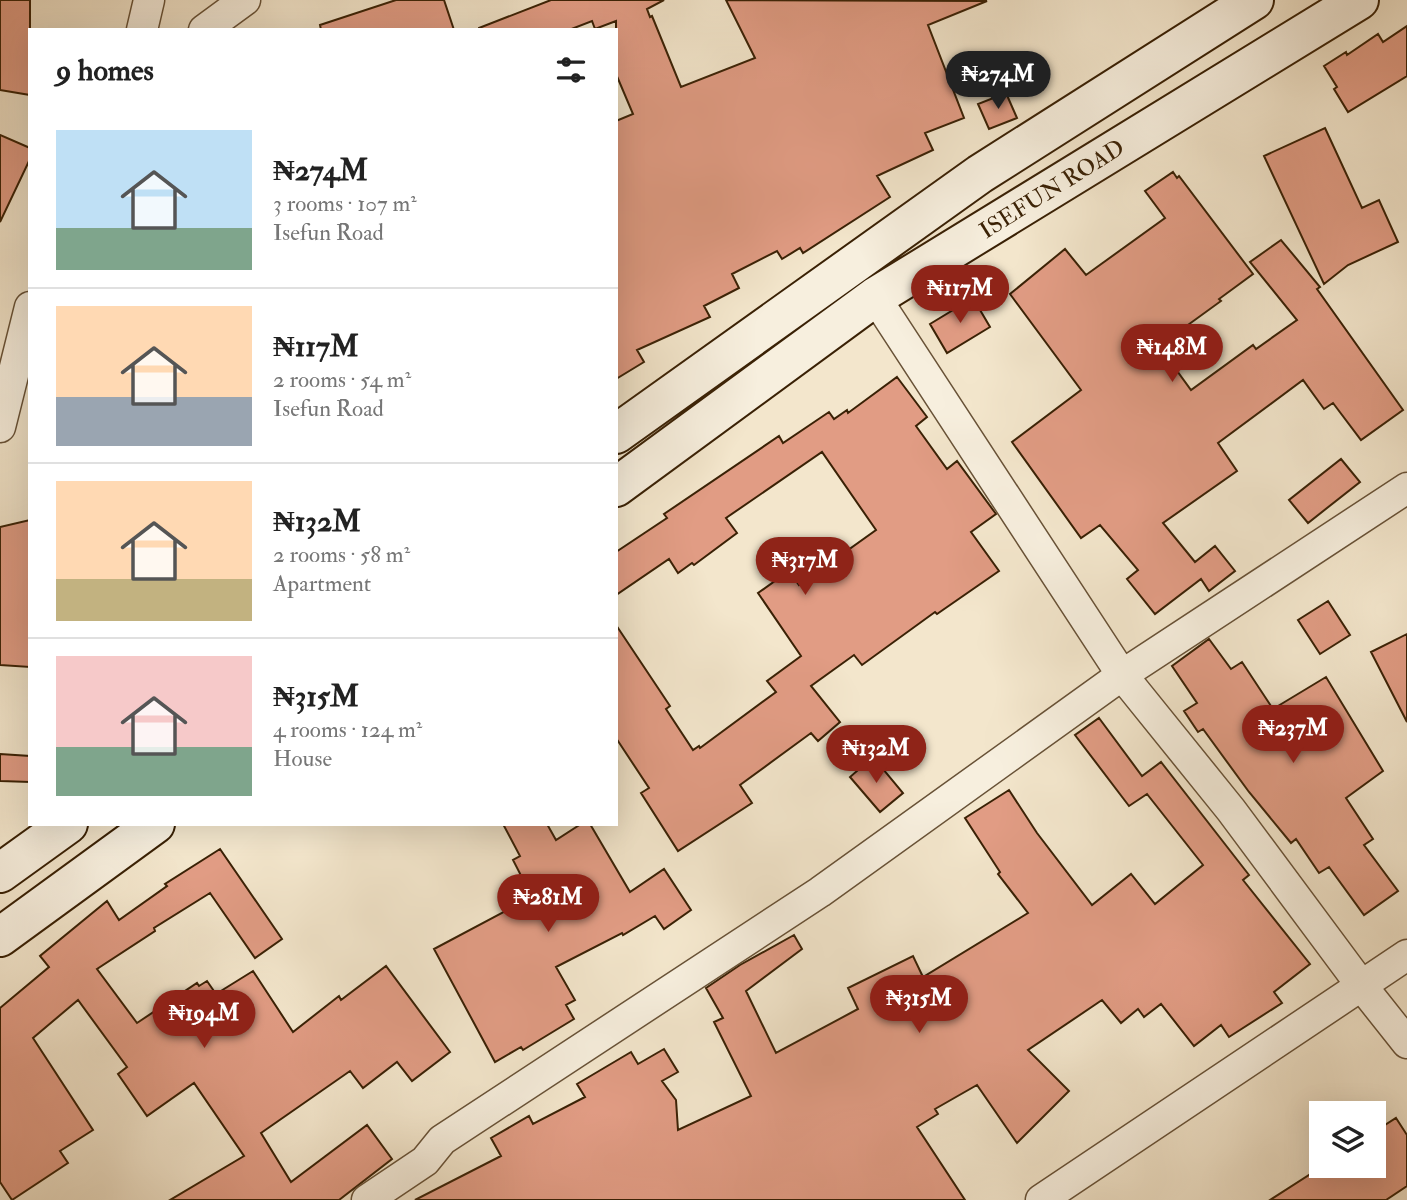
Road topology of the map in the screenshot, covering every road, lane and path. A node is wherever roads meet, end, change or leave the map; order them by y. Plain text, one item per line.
1 (149, 0) edge
2 (244, 0) edge
3 (1254, 0) edge
4 (1359, 0) edge
5 (142, 28) edge
6 (207, 28) edge
7 (874, 298) junction
8 (28, 315) edge
9 (0, 428) edge
10 (618, 433) edge
11 (618, 486) edge
12 (1407, 488) edge
13 (1122, 675) junction
14 (65, 826) edge
15 (152, 826) edge
16 (0, 873) edge
17 (0, 937) edge
18 (1407, 955) edge
19 (1361, 985) junction
20 (1407, 1043) edge
21 (367, 1200) edge
22 (1041, 1200) edge

1 - 5 street
2 - 6 street
3 - 10 street
4 - 7 street, ISEFUN ROAD
7 - 11 street, ISEFUN ROAD
7 - 13 street
8 - 9 street
12 - 13 street
13 - 19 street
13 - 21 street
14 - 16 street
15 - 17 street
18 - 19 street
19 - 20 street
19 - 22 street

